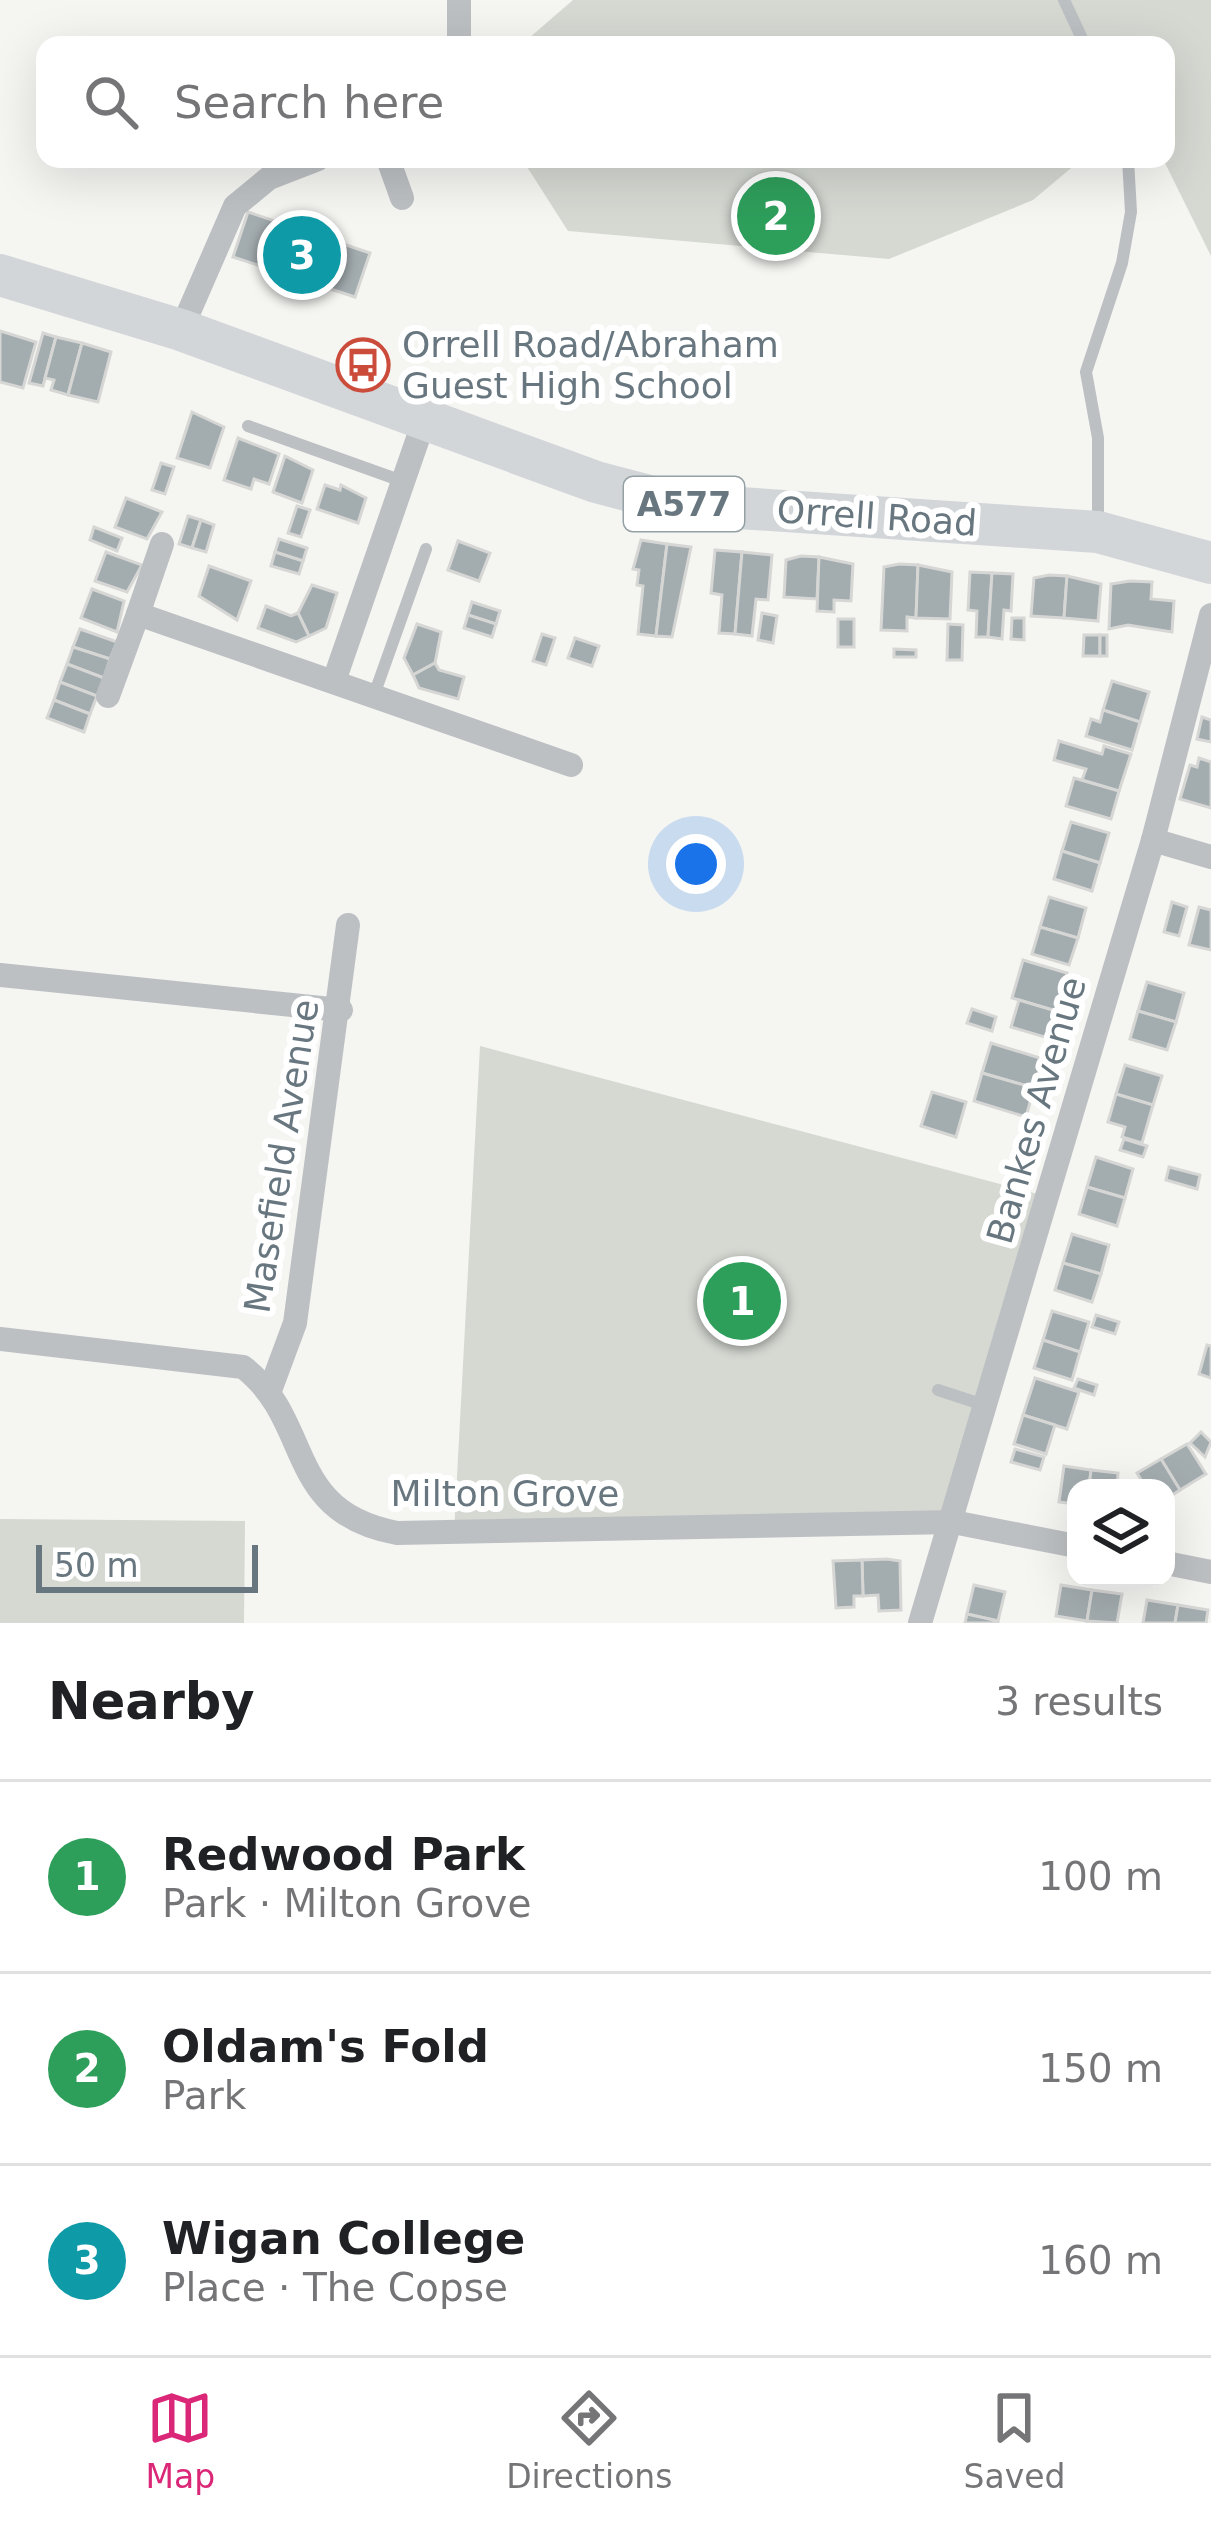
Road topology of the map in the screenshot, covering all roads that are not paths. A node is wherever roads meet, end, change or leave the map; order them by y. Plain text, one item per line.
1 (459, 0) edge
2 (1064, 0) edge
3 (459, 36) edge
4 (1081, 36) edge
5 (294, 168) edge
6 (391, 168) edge
7 (1129, 168) edge
8 (402, 198) dead end
9 (0, 275) edge
10 (181, 330) junction
11 (424, 418) junction
12 (248, 426) dead end
13 (402, 481) junction
14 (1098, 532) junction
15 (162, 544) dead end
16 (426, 549) dead end
17 (1211, 563) edge
18 (138, 614) junction
19 (1211, 615) edge
20 (334, 681) junction
21 (374, 695) junction
22 (108, 696) dead end
23 (572, 765) dead end
24 (1153, 840) junction
25 (1211, 857) edge
26 (348, 925) dead end
27 (0, 975) edge
28 (341, 1010) junction
29 (0, 1339) edge
30 (938, 1390) dead end
31 (269, 1394) junction
32 (987, 1406) junction
33 (953, 1522) junction
34 (1067, 1544) edge
35 (1175, 1565) edge
36 (1211, 1572) edge
37 (920, 1623) edge

1 - 3 street
2 - 4 lane
5 - 10 street
6 - 8 street
7 - 14 lane
9 - 10 highway, Orrell Road / A577
10 - 11 highway, Orrell Road / A577
11 - 13 street
11 - 14 highway, Orrell Road / A577
12 - 13 lane
13 - 20 street
14 - 17 highway, Orrell Road / A577
15 - 18 street
16 - 21 lane
18 - 20 street
18 - 22 street
19 - 24 street, Bankes Avenue
20 - 21 street
21 - 23 street
24 - 25 street
24 - 32 street, Bankes Avenue
26 - 28 street, Masefield Avenue
27 - 28 street
28 - 31 street, Masefield Avenue
29 - 31 street, Milton Grove
30 - 32 lane
31 - 33 street, Milton Grove
32 - 33 street, Bankes Avenue
33 - 34 street, Milton Grove
33 - 37 street, Bankes Avenue
35 - 36 street

